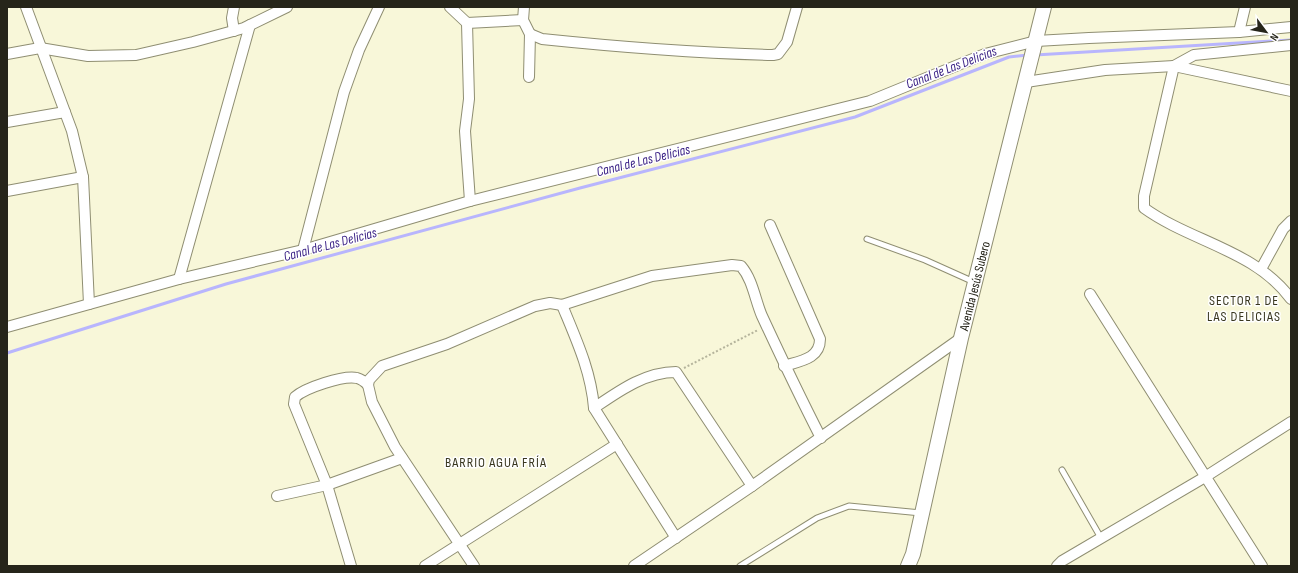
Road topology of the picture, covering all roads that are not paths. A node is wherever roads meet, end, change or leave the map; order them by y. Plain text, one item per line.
1 (26, 7) edge
2 (234, 7) edge
3 (287, 7) edge
4 (379, 7) edge
5 (450, 7) edge
6 (524, 7) edge
7 (797, 7) edge
8 (1044, 7) edge
9 (1245, 7) edge
10 (523, 20) junction
11 (467, 23) junction
12 (250, 25) junction
13 (1291, 27) edge
14 (234, 31) junction
15 (1239, 32) junction
16 (530, 34) junction
17 (1035, 45) junction
18 (1291, 45) edge
19 (40, 48) junction
20 (7, 54) edge
21 (1174, 66) junction
22 (1028, 76) junction
23 (529, 77) dead end
24 (1291, 91) edge
25 (65, 112) junction
26 (7, 122) edge
27 (83, 177) junction
28 (7, 191) edge
29 (470, 201) junction
30 (1291, 221) edge
31 (770, 225) dead end
32 (867, 239) dead end
33 (303, 250) junction
34 (1261, 269) junction
35 (179, 279) junction
36 (975, 283) junction
37 (1090, 294) dead end
38 (1291, 299) edge
39 (89, 304) junction
40 (562, 305) junction
41 (7, 327) edge
42 (961, 338) junction
43 (784, 366) junction
44 (368, 385) junction
45 (594, 408) junction
46 (1291, 422) edge
47 (821, 438) junction
48 (618, 444) junction
49 (402, 458) junction
50 (1062, 470) dead end
51 (1205, 477) junction
52 (327, 484) junction
53 (752, 486) junction
54 (277, 496) dead end
55 (922, 513) junction
56 (676, 538) junction
57 (1101, 538) junction
58 (460, 544) junction
59 (910, 562) edge
60 (350, 566) edge
61 (425, 566) edge
62 (474, 566) edge
63 (634, 566) edge
64 (740, 566) edge
65 (1057, 566) edge
66 (1262, 566) edge

1 - 19 street
2 - 14 street
3 - 12 street
4 - 33 street
5 - 11 street
6 - 10 street
7 - 16 street
8 - 17 main road, Avenida Jesús Subero
9 - 15 street
10 - 11 street
10 - 16 street
11 - 29 street
12 - 14 street
12 - 35 street
13 - 15 street
14 - 19 street
15 - 17 street
16 - 23 street
17 - 22 main road, Avenida Jesús Subero
17 - 29 street
18 - 21 street
19 - 20 street
19 - 25 street
21 - 22 street
21 - 24 street
21 - 34 street
22 - 36 main road, Avenida Jesús Subero
25 - 26 street
25 - 27 street
27 - 28 street
27 - 39 street
29 - 33 street
30 - 34 street
31 - 43 street
32 - 36 lane
33 - 35 street
34 - 38 street
35 - 39 street
36 - 42 main road, Avenida Jesús Subero
37 - 51 street
39 - 41 street
40 - 43 street
40 - 44 street
40 - 45 street
42 - 47 street
42 - 55 main road, Avenida Jesús Subero
43 - 47 street
44 - 49 street
44 - 52 street
45 - 48 street
45 - 53 street
46 - 51 street
47 - 53 street
48 - 56 street
48 - 58 street
49 - 52 street
49 - 58 street
50 - 57 lane
51 - 57 street
51 - 66 street
52 - 54 street
52 - 60 street
53 - 56 street
55 - 59 main road, Avenida Jesús Subero
55 - 64 lane
56 - 63 street
57 - 65 street
58 - 61 street
58 - 62 street

